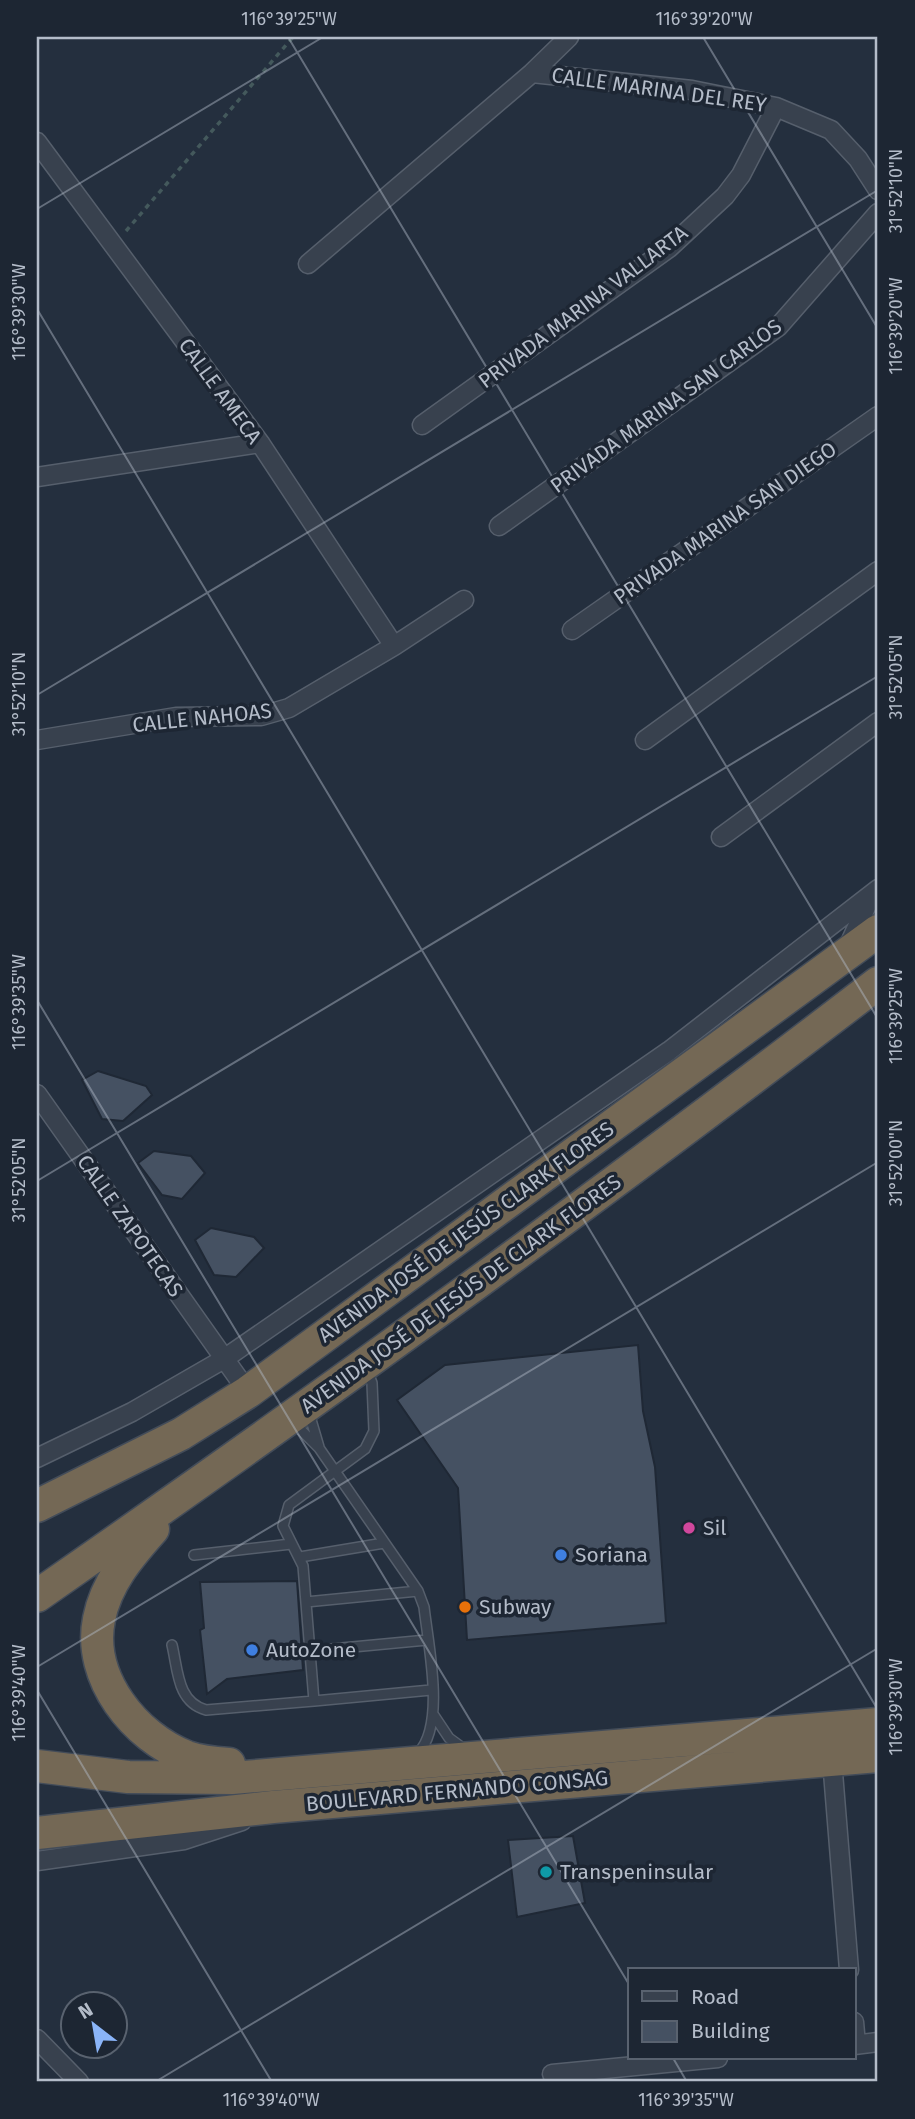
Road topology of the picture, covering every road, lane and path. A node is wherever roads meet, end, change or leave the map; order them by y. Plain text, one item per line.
1 (293, 37) edge
2 (569, 37) edge
3 (532, 73) junction
4 (776, 107) junction
5 (37, 142) edge
6 (878, 190) edge
7 (878, 213) edge
8 (113, 247) junction
9 (308, 264) dead end
10 (878, 416) edge
11 (422, 425) dead end
12 (260, 443) junction
13 (37, 477) edge
14 (499, 526) dead end
15 (878, 571) edge
16 (464, 600) dead end
17 (572, 630) dead end
18 (394, 646) junction
19 (878, 722) edge
20 (37, 740) edge
21 (645, 740) dead end
22 (721, 837) dead end
23 (875, 891) edge
24 (878, 931) edge
25 (844, 956) junction
26 (878, 983) edge
27 (40, 1105) edge
28 (349, 1320) junction
29 (224, 1359) junction
30 (365, 1365) junction
31 (247, 1392) junction
32 (299, 1413) junction
33 (319, 1448) junction
34 (37, 1458) edge
35 (335, 1472) junction
36 (192, 1488) junction
37 (37, 1506) edge
38 (384, 1543) junction
39 (292, 1544) junction
40 (194, 1555) dead end
41 (300, 1557) junction
42 (418, 1591) junction
43 (37, 1596) edge
44 (306, 1602) junction
45 (427, 1640) junction
46 (172, 1645) dead end
47 (310, 1651) junction
48 (431, 1690) junction
49 (314, 1701) junction
50 (433, 1714) junction
51 (878, 1724) edge
52 (603, 1748) junction
53 (489, 1756) junction
54 (878, 1756) edge
55 (832, 1760) junction
56 (406, 1763) junction
57 (37, 1766) edge
58 (286, 1774) junction
59 (605, 1779) junction
60 (273, 1807) junction
61 (37, 1833) edge
62 (37, 1861) edge
63 (849, 1968) edge
64 (37, 2039) edge
65 (878, 2042) edge
66 (856, 2044) edge
67 (697, 2060) edge
68 (552, 2074) dead end
69 (79, 2082) edge

1 - 8 path
2 - 3 street
3 - 4 street, CALLE MARINA DEL REY
3 - 9 street
4 - 6 street, CALLE MARINA DEL REY
4 - 11 street, PRIVADA MARINA VALLARTA
5 - 8 street, CALLE AMECA
7 - 14 street, PRIVADA MARINA SAN CARLOS
8 - 12 street, CALLE AMECA
10 - 17 street, PRIVADA MARINA SAN DIEGO
12 - 13 street
12 - 18 street, CALLE AMECA
15 - 21 street
16 - 18 street, CALLE NAHOAS
18 - 20 street, CALLE NAHOAS
19 - 22 street
23 - 25 street
23 - 29 street
24 - 25 highway, AVENIDA JOSÉ DE JESÚS CLARK FLORES
25 - 28 highway, AVENIDA JOSÉ DE JESÚS CLARK FLORES
26 - 30 highway, AVENIDA JOSÉ DE JESÚS DE CLARK FLORES
27 - 29 street, CALLE ZAPOTECAS
28 - 31 highway, AVENIDA JOSÉ DE JESÚS CLARK FLORES
28 - 32 highway
29 - 31 street, CALLE ZAPOTECAS
29 - 34 street
30 - 32 highway, AVENIDA JOSÉ DE JESÚS DE CLARK FLORES
30 - 35 lane
31 - 37 highway, AVENIDA JOSÉ DE JESÚS CLARK FLORES
32 - 33 lane
32 - 33 lane
32 - 36 highway, AVENIDA JOSÉ DE JESÚS DE CLARK FLORES
33 - 35 lane
35 - 38 lane
35 - 39 lane
36 - 43 highway, AVENIDA JOSÉ DE JESÚS DE CLARK FLORES
36 - 58 highway
38 - 41 lane
38 - 42 lane
39 - 40 lane
39 - 41 lane
41 - 44 lane
42 - 44 lane
42 - 45 lane
44 - 47 lane
45 - 47 lane
45 - 48 lane
46 - 49 lane
47 - 49 lane
48 - 49 lane
48 - 50 lane
50 - 53 lane
50 - 56 lane
51 - 52 highway, BOULEVARD FERNANDO CONSAG
52 - 53 highway, BOULEVARD FERNANDO CONSAG
52 - 59 highway
53 - 56 highway, BOULEVARD FERNANDO CONSAG
54 - 55 highway, BOULEVARD FERNANDO CONSAG
55 - 59 highway, BOULEVARD FERNANDO CONSAG
55 - 63 street
56 - 58 highway, BOULEVARD FERNANDO CONSAG
57 - 58 highway, BOULEVARD FERNANDO CONSAG
59 - 60 highway, BOULEVARD FERNANDO CONSAG
60 - 61 highway, BOULEVARD FERNANDO CONSAG
60 - 62 street
64 - 69 street
65 - 66 street
67 - 68 street

